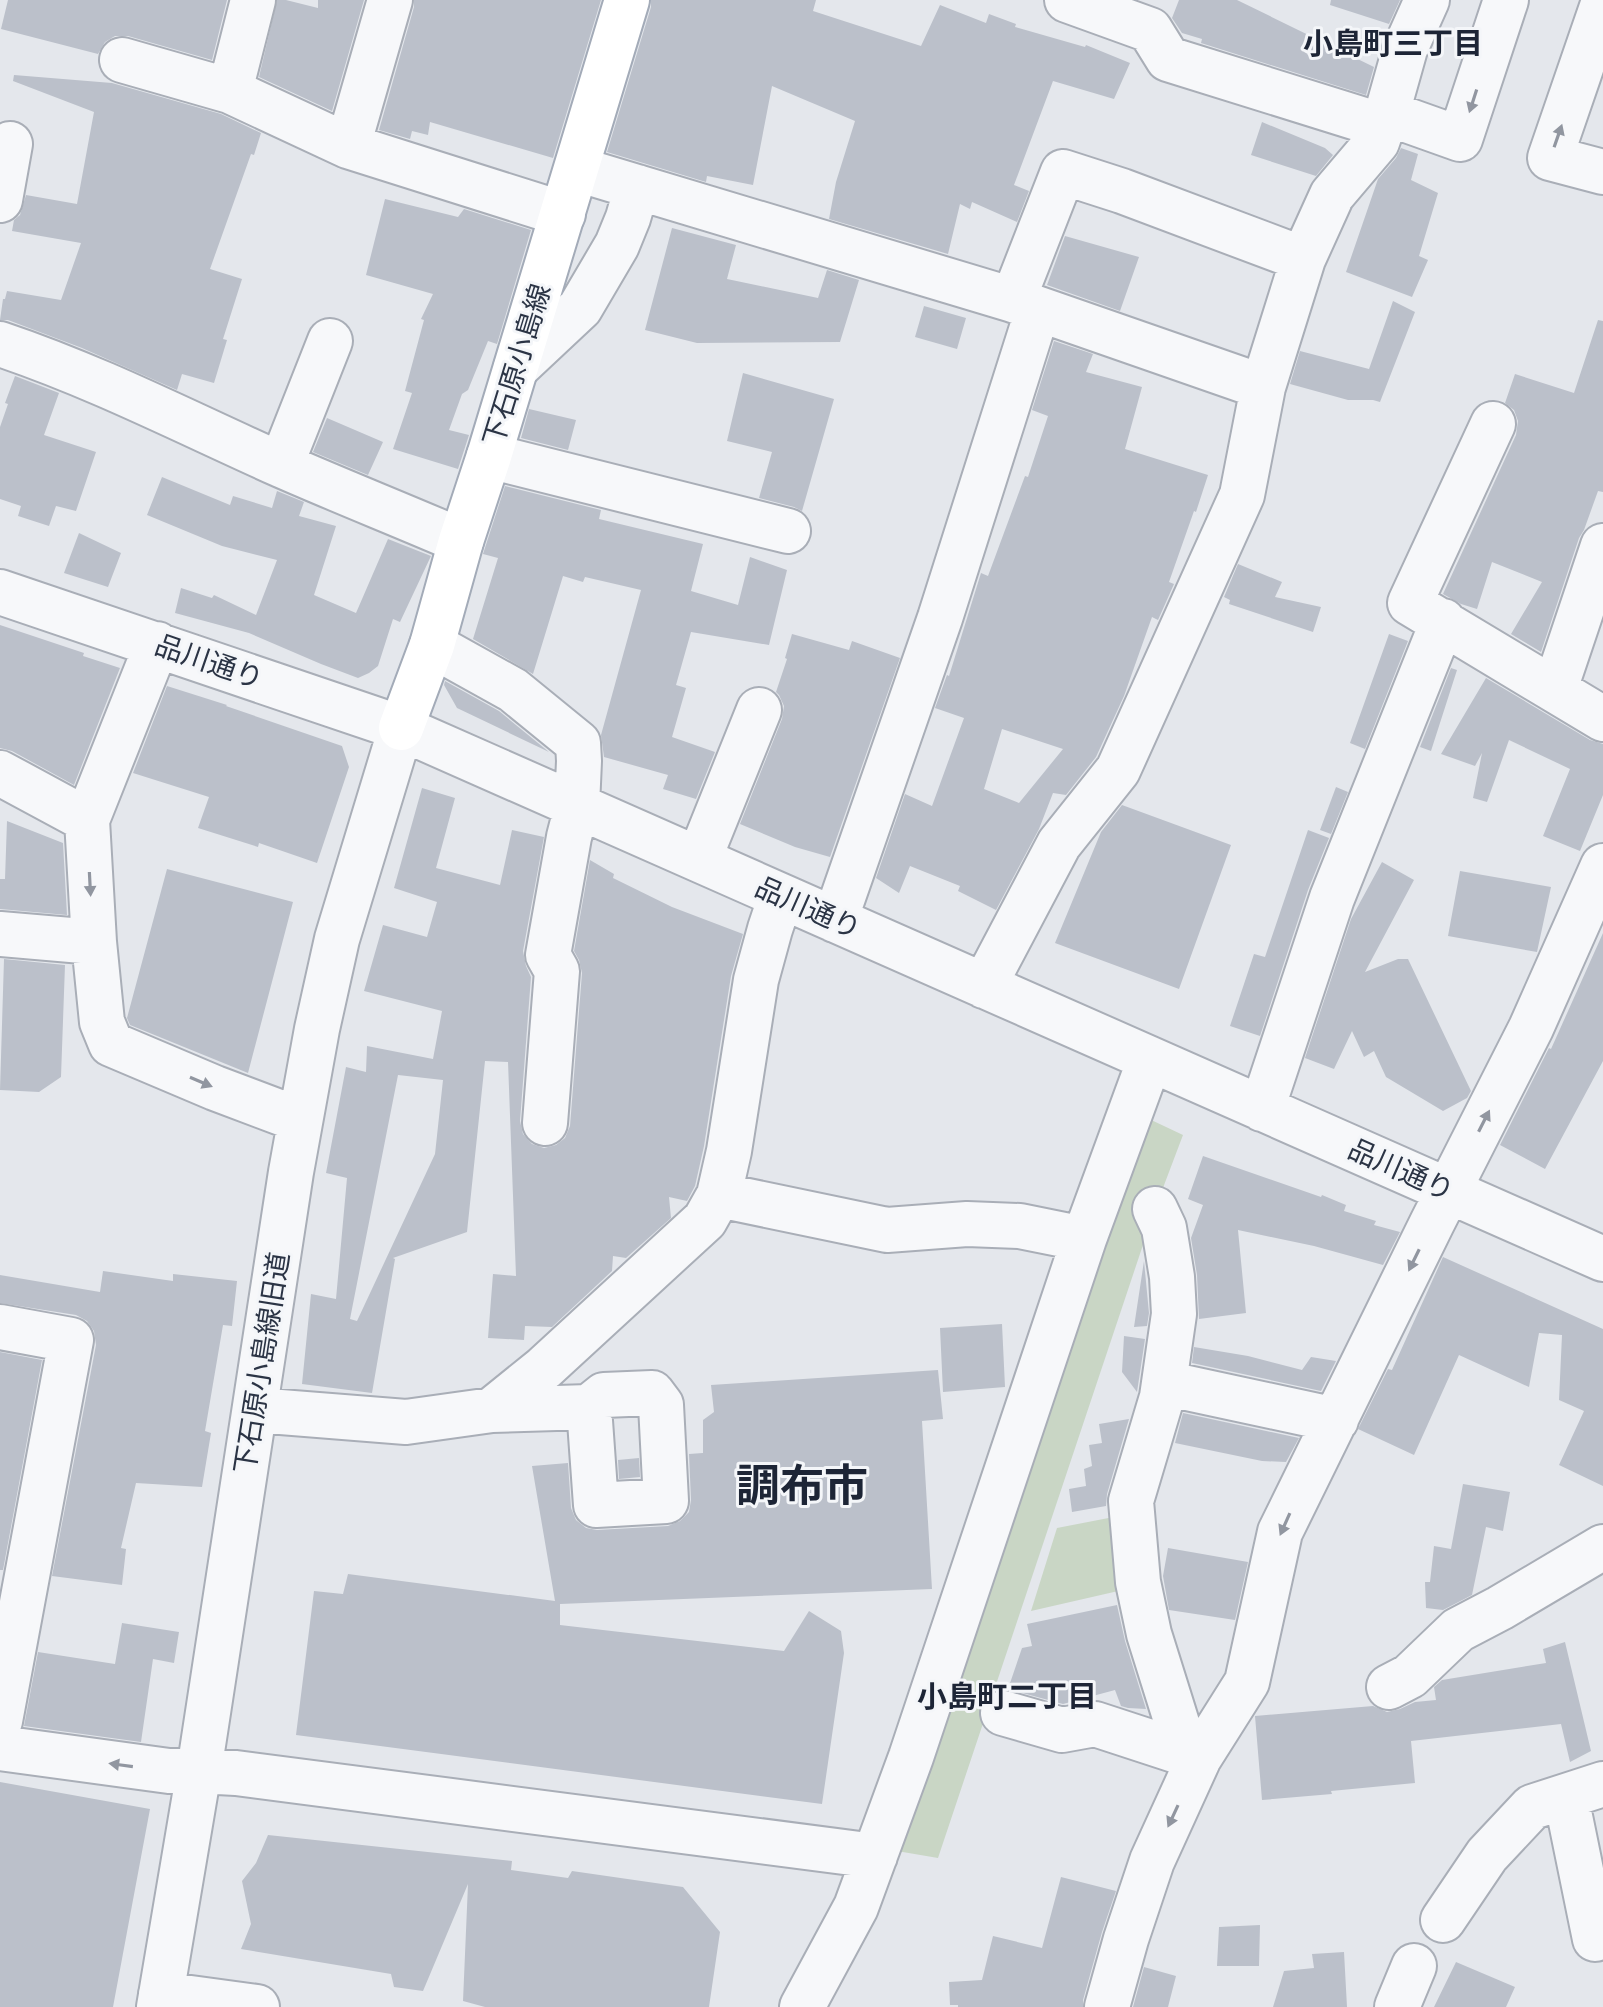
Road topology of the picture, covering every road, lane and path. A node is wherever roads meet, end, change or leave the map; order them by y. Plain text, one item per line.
1 (253, 0) edge
2 (390, 0) edge
3 (627, 0) edge
4 (1067, 0) edge
5 (1427, 0) edge
6 (1506, 0) edge
7 (1603, 4) edge
8 (1156, 15) edge
9 (122, 60) dead end
10 (230, 91) junction
11 (1385, 120) junction
12 (10, 144) dead end
13 (348, 146) junction
14 (577, 169) junction
15 (1603, 172) edge
16 (637, 187) junction
17 (0, 200) edge
18 (563, 214) junction
19 (1303, 259) junction
20 (1026, 304) junction
21 (330, 341) dead end
22 (0, 344) edge
23 (516, 368) junction
24 (1263, 387) junction
25 (1493, 424) dead end
26 (489, 456) junction
27 (281, 465) junction
28 (788, 531) dead end
29 (461, 541) junction
30 (1603, 546) edge
31 (0, 592) edge
32 (1443, 621) junction
33 (157, 644) junction
34 (432, 645) junction
35 (1555, 689) junction
36 (759, 710) dead end
37 (1603, 719) edge
38 (401, 728) junction
39 (0, 773) edge
40 (577, 806) junction
41 (87, 820) junction
42 (699, 859) junction
43 (1603, 866) edge
44 (781, 896) junction
45 (835, 920) junction
46 (0, 934) edge
47 (94, 942) junction
48 (984, 986) junction
49 (1150, 1059) junction
50 (1262, 1109) junction
51 (300, 1120) junction
52 (545, 1123) dead end
53 (1449, 1191) junction
54 (719, 1195) junction
55 (1155, 1209) dead end
56 (1084, 1239) junction
57 (1603, 1259) edge
58 (0, 1327) edge
59 (1164, 1383) junction
60 (589, 1407) dead end
61 (255, 1410) junction
62 (492, 1410) junction
63 (1336, 1420) junction
64 (1603, 1547) edge
65 (1389, 1687) dead end
66 (1003, 1713) dead end
67 (0, 1721) edge
68 (0, 1748) edge
69 (1199, 1758) junction
70 (199, 1771) junction
71 (1584, 1791) edge
72 (875, 1856) junction
73 (1443, 1920) dead end
74 (1595, 1939) dead end
75 (1414, 1966) dead end
76 (160, 2000) edge
77 (257, 2007) edge
78 (802, 2007) edge
79 (1107, 2007) edge
80 (1397, 2007) edge

1 - 10 street
2 - 13 street
3 - 14 main road, 下石原小島線
4 - 8 street
5 - 11 street
6 -> 11 street
15 -> 7 street
8 - 11 street
9 - 10 street
10 - 13 street
11 - 19 street
12 - 17 street
13 - 18 street
14 - 16 street
14 - 18 main road, 下石原小島線
16 - 20 street
16 - 23 street
18 - 23 main road, 下石原小島線
19 - 20 street
19 - 24 street
20 - 24 street
20 - 45 street
21 - 27 street
22 - 27 street
23 - 26 main road, 下石原小島線
24 - 48 street
25 - 32 street
26 - 28 street
26 - 29 main road, 下石原小島線
27 - 29 street
29 - 34 main road, 下石原小島線
30 - 35 street
31 - 33 street, 品川通り
32 - 35 street
32 - 50 street
33 - 38 street, 品川通り
33 - 41 street
34 - 38 main road, 下石原小島線
34 - 40 street
35 - 37 street
36 - 42 street
38 - 40 street, 品川通り
38 - 51 street, 下石原小島線旧道
39 - 41 street
40 - 42 street, 品川通り
40 - 52 street
41 -> 47 street
42 - 44 street, 品川通り
53 -> 43 street
44 - 45 street, 品川通り
44 - 54 street
45 - 48 street, 品川通り
46 - 47 street
47 -> 51 street
48 - 49 street, 品川通り
49 - 50 street, 品川通り
49 - 56 street
50 - 53 street, 品川通り
51 - 61 street, 下石原小島線旧道
53 - 57 street, 品川通り
53 -> 63 street
54 - 56 street
54 - 62 street
55 - 59 street
56 - 72 street
58 - 67 street
59 - 63 street
59 - 69 street
60 - 62 street
61 - 62 street
61 - 70 street, 下石原小島線旧道
63 -> 69 street
64 - 65 street
66 - 69 street
70 -> 68 street
69 -> 79 street
70 - 72 street
70 - 76 street, 下石原小島線旧道
71 - 73 street
71 - 74 street
72 - 78 street
75 - 80 street
76 - 77 street

